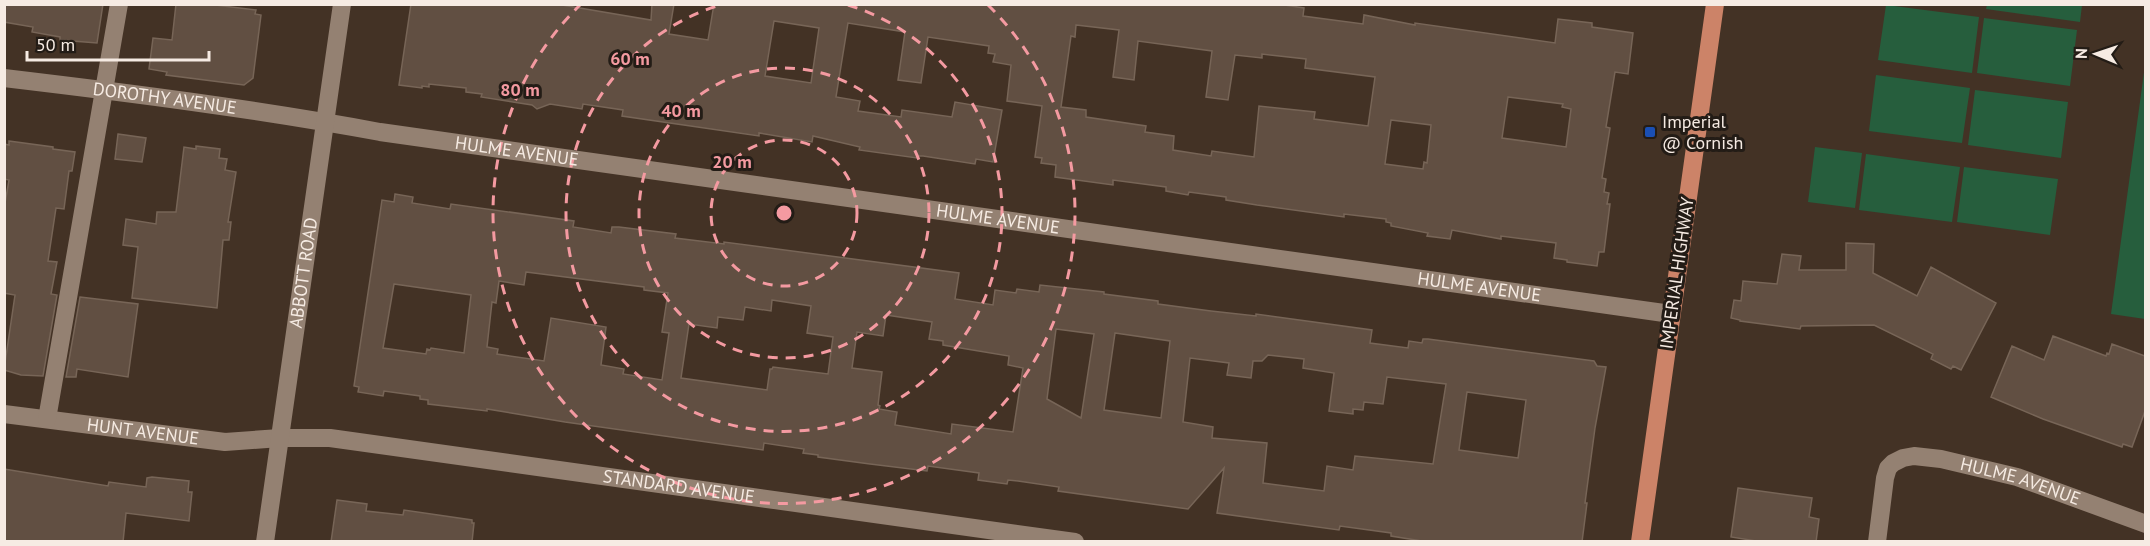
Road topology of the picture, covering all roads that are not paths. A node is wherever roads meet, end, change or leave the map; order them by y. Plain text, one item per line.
1 (119, 4) edge
2 (342, 4) edge
3 (1714, 5) edge
4 (4, 78) edge
5 (104, 90) junction
6 (325, 122) junction
7 (1671, 314) junction
8 (4, 414) edge
9 (47, 419) junction
10 (280, 438) junction
11 (2145, 524) edge
12 (265, 542) edge
13 (1075, 542) edge
14 (1640, 542) edge
15 (1877, 542) edge

1 - 5 street
2 - 6 street, ABBOTT ROAD
3 - 7 main road, IMPERIAL HIGHWAY
4 - 5 street, DOROTHY AVENUE
5 - 6 street, DOROTHY AVENUE
5 - 9 street
6 - 7 street, HULME AVENUE
6 - 10 street, ABBOTT ROAD
7 - 14 main road, IMPERIAL HIGHWAY
8 - 9 street, HUNT AVENUE
9 - 10 street, HUNT AVENUE
10 - 12 street, ABBOTT ROAD
10 - 13 street, STANDARD AVENUE
11 - 15 street, HULME AVENUE

